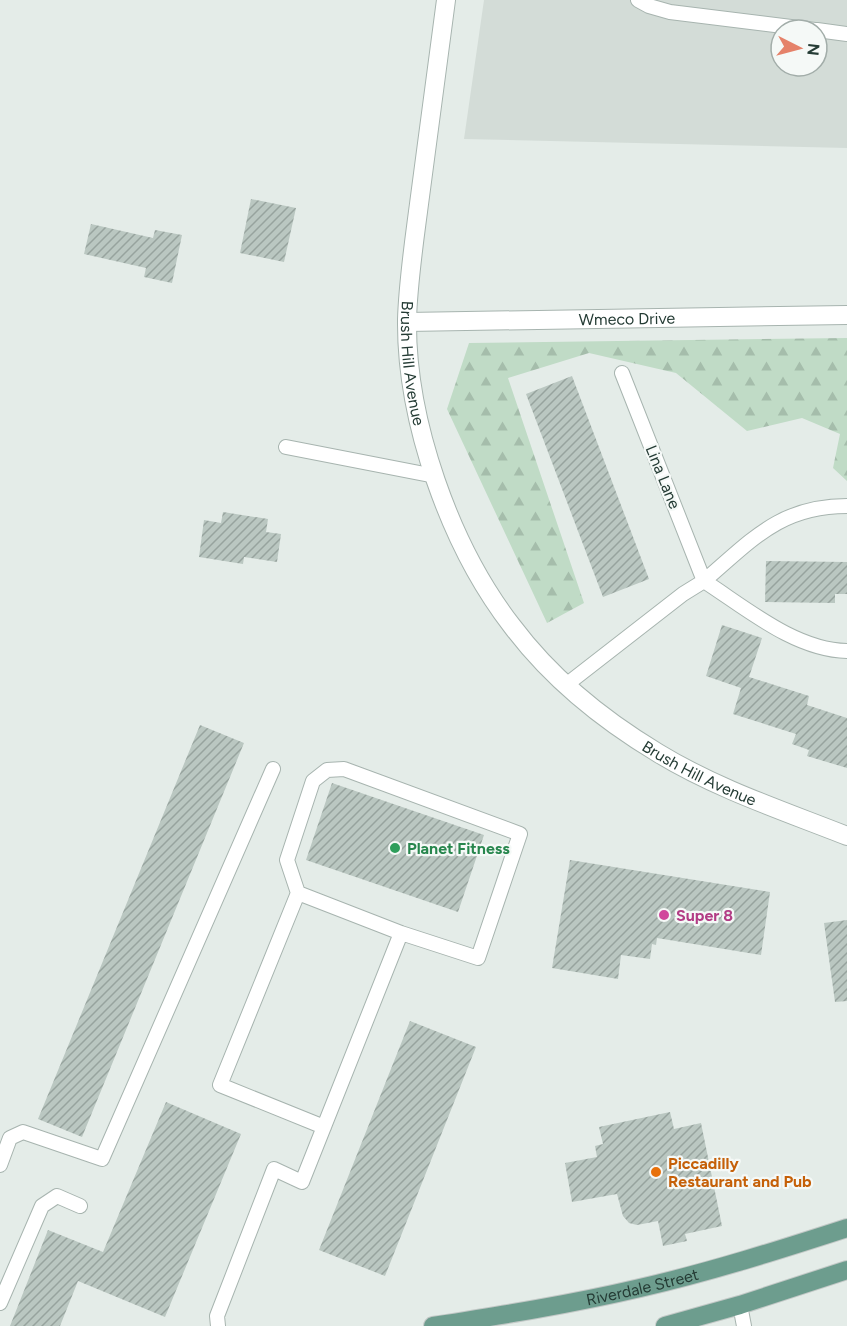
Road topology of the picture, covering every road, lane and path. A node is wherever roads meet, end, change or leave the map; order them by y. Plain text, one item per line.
1 (446, 0) edge
2 (638, 0) edge
3 (769, 24) edge
4 (829, 32) edge
5 (847, 34) edge
6 (847, 315) edge
7 (407, 321) junction
8 (622, 373) dead end
9 (286, 447) dead end
10 (435, 476) junction
11 (847, 506) edge
12 (704, 581) junction
13 (847, 651) edge
14 (566, 686) junction
15 (273, 769) dead end
16 (847, 836) edge
17 (298, 893) junction
18 (401, 933) junction
19 (324, 1127) junction
20 (0, 1165) edge
21 (80, 1206) dead end
22 (847, 1228) edge
23 (847, 1270) edge
24 (0, 1304) edge
25 (740, 1305) junction
26 (469, 1323) edge
27 (218, 1326) edge
28 (433, 1326) edge
29 (665, 1326) edge
30 (744, 1326) edge

1 - 7 street, Brush Hill Avenue
2 - 3 lane
4 - 5 lane
6 - 7 street, Wmeco Drive
7 - 10 street, Brush Hill Avenue
8 - 12 lane, Lina Lane
9 - 10 lane
10 - 14 street, Brush Hill Avenue
11 - 12 lane
12 - 13 lane
12 - 14 lane
14 - 16 street, Brush Hill Avenue
15 - 20 lane
17 - 18 lane
17 - 18 lane
17 - 19 lane
18 - 19 lane
19 - 27 lane
21 - 24 lane
22 - 26 main road, Riverdale Street
23 - 25 main road
25 - 29 main road
25 - 30 lane
26 - 28 main road, Riverdale Street

